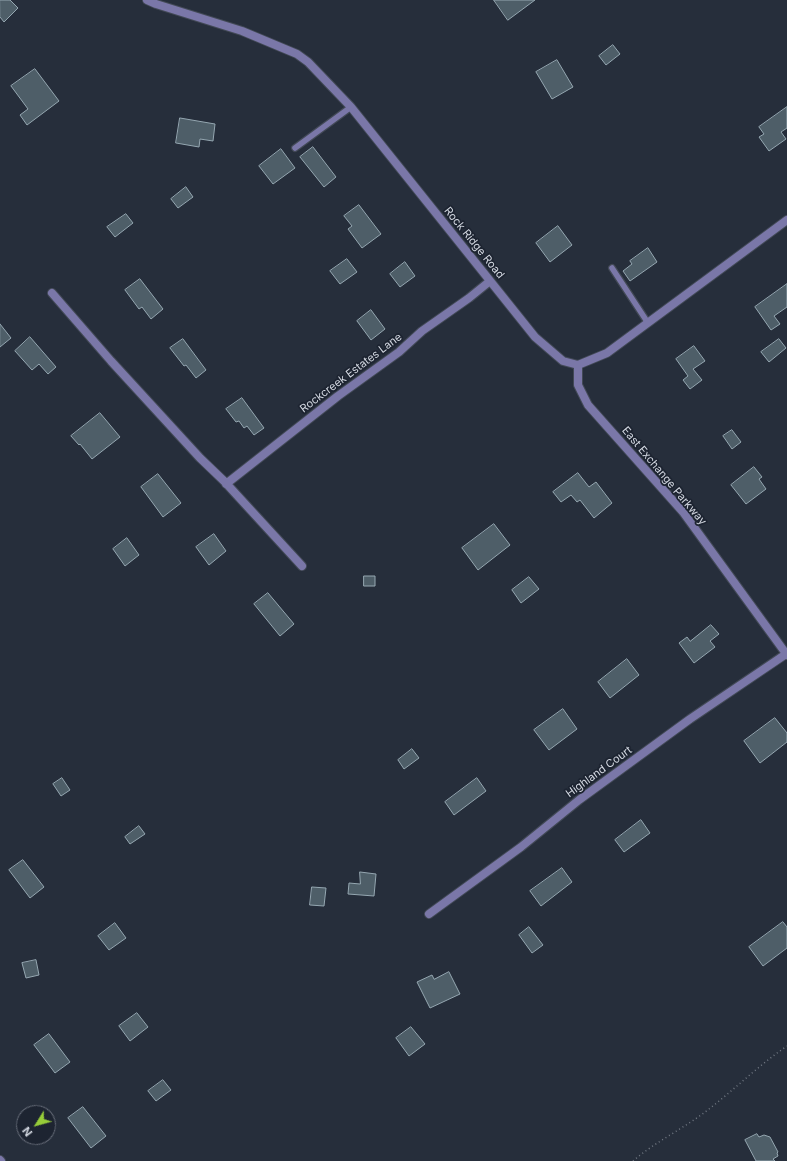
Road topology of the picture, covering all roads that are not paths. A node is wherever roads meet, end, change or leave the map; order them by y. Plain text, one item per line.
1 (147, 0) edge
2 (351, 107) junction
3 (295, 148) dead end
4 (787, 220) edge
5 (612, 268) dead end
6 (490, 281) junction
7 (52, 293) dead end
8 (648, 322) junction
9 (578, 365) junction
10 (226, 484) junction
11 (302, 566) dead end
12 (786, 655) edge
13 (429, 914) dead end

1 - 2 street, Rock Ridge Road
2 - 3 lane
2 - 6 street, Rock Ridge Road
4 - 8 street
5 - 8 lane
6 - 9 street, Rock Ridge Road
6 - 10 street, Rockcreek Estates Lane
7 - 10 street
8 - 9 street
9 - 12 street, East Exchange Parkway
10 - 11 street
12 - 13 street, Highland Court

